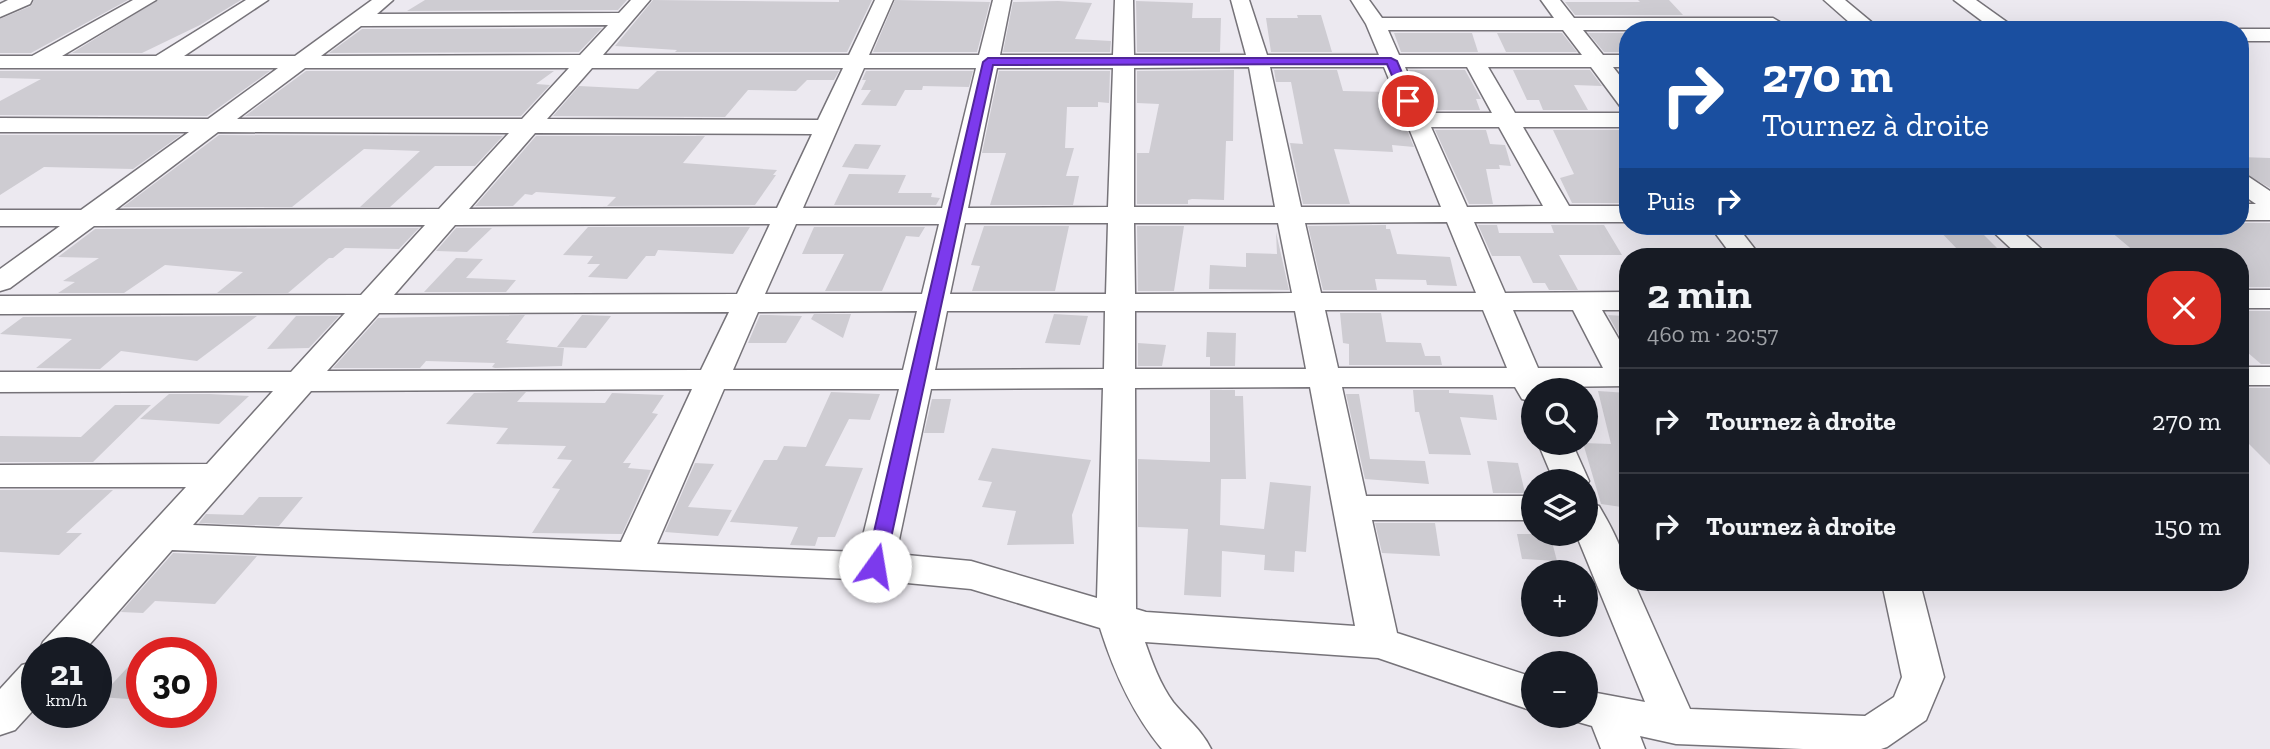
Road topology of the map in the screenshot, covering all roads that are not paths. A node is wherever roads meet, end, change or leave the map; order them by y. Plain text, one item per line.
1 (23, 0) edge
2 (147, 0) edge
3 (259, 0) edge
4 (384, 0) edge
5 (884, 0) edge
6 (1002, 0) edge
7 (1124, 0) edge
8 (1240, 0) edge
9 (1360, 0) edge
10 (1550, 0) edge
11 (1833, 0) edge
12 (1963, 0) edge
13 (1754, 8) dead end
14 (633, 10) edge
15 (0, 11) edge
16 (357, 20) junction
17 (1769, 21) edge
18 (1860, 21) edge
19 (1994, 21) edge
20 (1376, 24) junction
21 (1568, 24) junction
22 (1619, 25) edge
23 (2249, 35) edge
24 (2270, 35) edge
25 (1123, 61) junction
26 (1258, 61) junction
27 (1391, 61) junction
28 (1474, 61) junction
29 (1597, 61) junction
30 (1619, 61) edge
31 (0, 62) edge
32 (35, 62) junction
33 (160, 62) junction
34 (299, 62) junction
35 (586, 62) junction
36 (856, 62) junction
37 (988, 62) junction
38 (0, 82) edge
39 (1619, 89) edge
40 (1417, 120) junction
41 (1507, 120) junction
42 (1619, 120) edge
43 (0, 125) edge
44 (212, 126) junction
45 (528, 127) junction
46 (826, 127) junction
47 (2249, 188) edge
48 (2270, 202) edge
49 (2249, 212) edge
50 (2270, 212) edge
51 (1457, 214) junction
52 (1560, 214) junction
53 (1619, 214) edge
54 (954, 215) junction
55 (1121, 215) junction
56 (1289, 215) junction
57 (786, 216) junction
58 (448, 217) junction
59 (0, 218) edge
60 (88, 218) junction
61 (2010, 235) edge
62 (2026, 248) edge
63 (0, 282) edge
64 (2249, 299) edge
65 (2270, 299) edge
66 (1494, 301) junction
67 (1583, 301) junction
68 (1619, 301) edge
69 (1120, 302) junction
70 (1308, 302) junction
71 (747, 303) junction
72 (934, 303) junction
73 (370, 304) junction
74 (0, 305) edge
75 (1619, 365) edge
76 (2249, 376) edge
77 (2270, 376) edge
78 (1323, 378) junction
79 (1527, 378) edge
80 (1619, 378) edge
81 (917, 379) junction
82 (1119, 379) junction
83 (1598, 379) edge
84 (712, 380) junction
85 (301, 381) junction
86 (0, 382) edge
87 (1521, 385) edge
88 (217, 475) junction
89 (0, 476) edge
90 (1351, 508) junction
91 (1521, 508) edge
92 (162, 537) junction
93 (1598, 543) edge
94 (633, 556) junction
95 (875, 566) junction
96 (1902, 591) edge
97 (1116, 617) junction
98 (72, 637) edge
99 (1379, 643) junction
100 (1521, 690) edge
101 (21, 695) edge
102 (0, 718) edge
103 (1606, 724) edge
104 (1676, 726) junction
105 (1189, 749) edge

1 - 15 street
2 - 32 street
3 - 33 street
4 - 16 street
5 - 36 street
6 - 37 street
7 - 25 street
8 - 26 street
9 - 20 street
10 - 21 street
11 - 18 street
12 - 19 street
13 - 17 street
14 - 16 street
14 - 35 street
16 - 34 street
20 - 21 street
20 - 27 street
21 - 22 street
21 - 29 street
23 - 24 street
25 - 26 street
25 - 37 street
25 - 55 street
26 - 27 street
26 - 56 street
27 - 28 street
27 - 40 street
28 - 29 street
28 - 41 street
29 - 30 street
29 - 39 street
31 - 32 street
32 - 33 street
32 - 38 street
33 - 34 street
34 - 35 street
34 - 44 street
35 - 36 street
35 - 45 street
36 - 37 street
36 - 46 street
37 - 54 street
40 - 41 street
40 - 51 street
41 - 42 street
41 - 52 street
43 - 44 street
44 - 45 street
44 - 60 street
45 - 46 street
45 - 58 street
46 - 57 street
47 - 48 street
49 - 50 street
51 - 52 street
51 - 56 street
51 - 66 street
52 - 53 street
54 - 55 street
54 - 57 street
54 - 72 street
55 - 56 street
55 - 69 street
56 - 70 street
57 - 58 street
57 - 71 street
58 - 60 street
58 - 73 street
59 - 60 street
60 - 63 street
61 - 62 street
64 - 65 street
66 - 67 street
66 - 70 street
66 - 79 street
67 - 68 street
67 - 75 street
69 - 70 street
69 - 72 street
69 - 82 street
70 - 78 street
71 - 72 street
71 - 73 street
71 - 84 street
72 - 81 street
73 - 74 street
73 - 85 street
76 - 77 street
78 - 82 street
78 - 87 street
78 - 90 street
80 - 83 street
81 - 82 street
81 - 84 street
81 - 95 street
82 - 97 street
84 - 85 street
84 - 94 street
85 - 86 street
85 - 88 street
88 - 89 street
88 - 92 street
90 - 91 street
90 - 99 street
92 - 94 street
92 - 98 street
93 - 104 street
94 - 95 street
95 - 97 street
96 - 104 street
97 - 99 street
97 - 105 street
99 - 100 street
101 - 102 street
103 - 104 street

